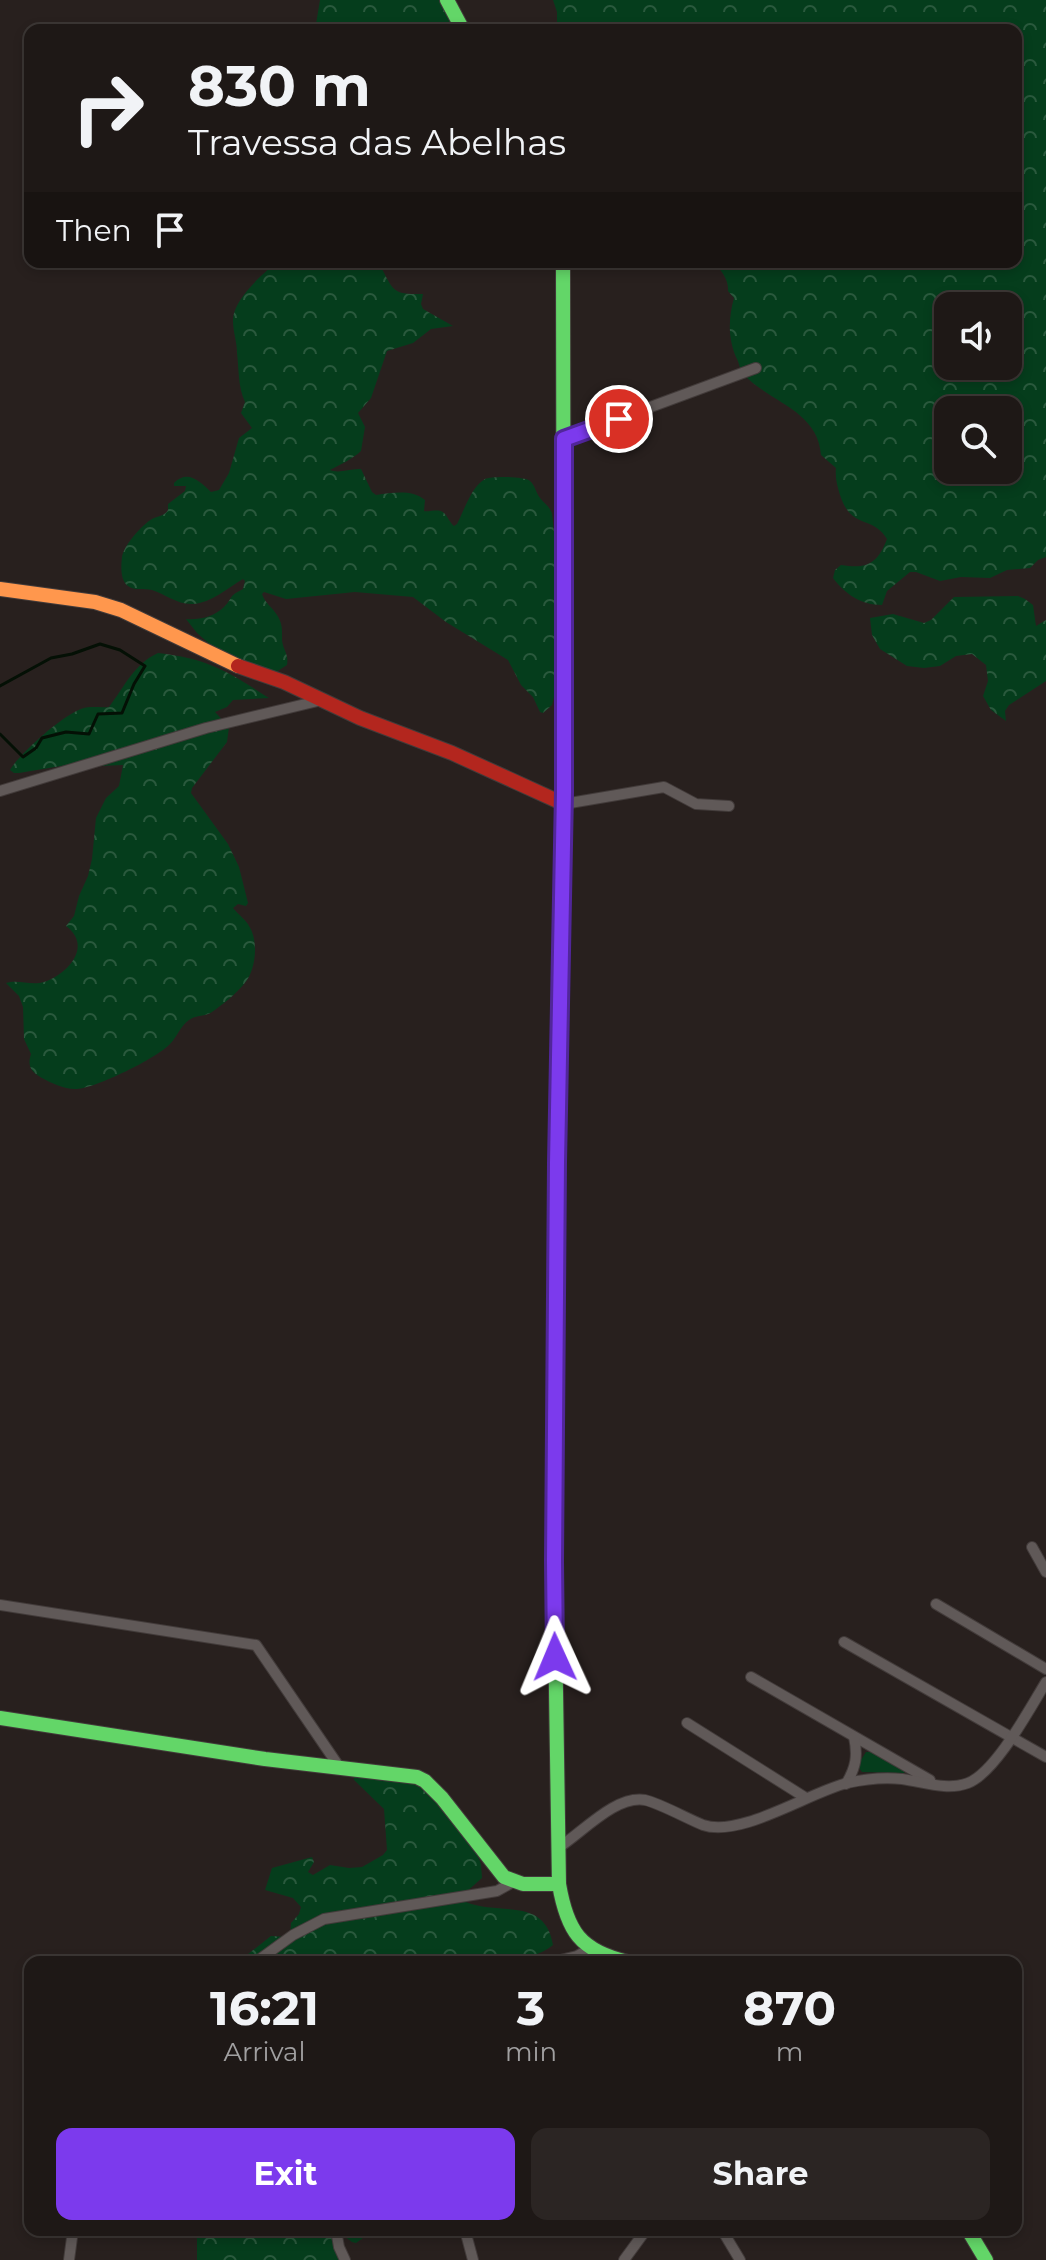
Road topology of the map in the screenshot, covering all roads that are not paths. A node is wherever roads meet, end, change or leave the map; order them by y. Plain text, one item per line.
1 (447, 0) edge
2 (460, 24) edge
3 (563, 268) edge
4 (756, 368) dead end
5 (564, 439) junction
6 (0, 589) edge
7 (322, 700) junction
8 (0, 791) edge
9 (564, 804) junction
10 (729, 806) dead end
11 (1032, 1547) dead end
12 (1046, 1572) edge
13 (936, 1604) dead end
14 (0, 1605) edge
15 (844, 1642) dead end
16 (1046, 1669) edge
17 (751, 1677) dead end
18 (1046, 1682) edge
19 (0, 1718) edge
20 (687, 1723) dead end
21 (854, 1737) junction
22 (1011, 1737) junction
23 (1046, 1757) edge
24 (340, 1768) junction
25 (846, 1784) junction
26 (939, 1786) junction
27 (806, 1798) junction
28 (558, 1848) junction
29 (513, 1882) junction
30 (559, 1884) junction
31 (591, 1948) junction
32 (264, 1956) edge
33 (581, 1956) edge
34 (604, 1956) edge
35 (72, 2236) edge
36 (337, 2236) edge
37 (467, 2236) edge
38 (642, 2236) edge
39 (726, 2236) edge
40 (972, 2236) edge
41 (69, 2260) edge
42 (345, 2260) edge
43 (473, 2260) edge
44 (624, 2260) edge
45 (740, 2260) edge
46 (986, 2260) edge

1 - 2 main road
3 - 5 main road
4 - 5 street
5 - 9 main road
6 - 7 main road
7 - 8 street
7 - 9 main road
9 - 10 street
9 - 28 main road
11 - 12 street
13 - 16 street
14 - 24 street
15 - 22 street
17 - 21 street
18 - 22 street
19 - 24 main road
20 - 27 street
21 - 25 street
21 - 26 street
22 - 23 street
22 - 26 street
24 - 29 main road
25 - 26 street
25 - 27 street
27 - 28 street
28 - 30 main road
29 - 30 main road
29 - 32 street
30 - 31 main road
31 - 33 street
31 - 34 main road
35 - 41 street
36 - 42 street
37 - 43 street
38 - 44 street
39 - 45 street
40 - 46 main road

